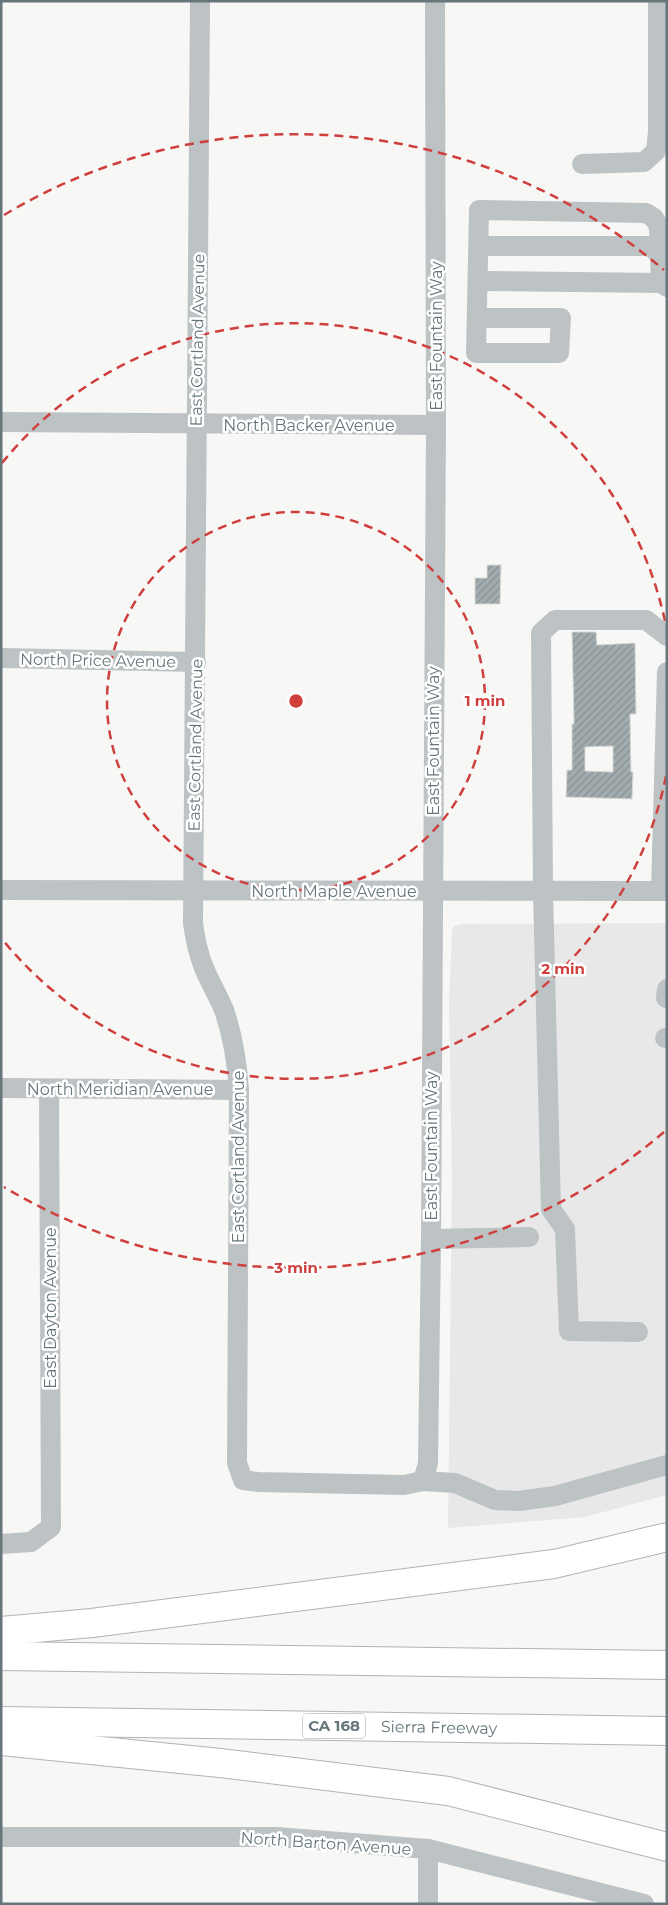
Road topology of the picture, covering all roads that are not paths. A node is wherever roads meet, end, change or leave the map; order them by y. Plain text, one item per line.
1 (200, 1) edge
2 (435, 1) edge
3 (658, 1) edge
4 (582, 164) dead end
5 (663, 227) edge
6 (479, 246) junction
7 (664, 259) edge
8 (478, 281) junction
9 (664, 285) edge
10 (477, 318) junction
11 (1, 422) edge
12 (196, 424) junction
13 (436, 425) junction
14 (667, 636) edge
15 (1, 658) edge
16 (196, 662) junction
17 (667, 672) edge
18 (1, 890) edge
19 (194, 891) junction
20 (432, 891) junction
21 (543, 891) junction
22 (664, 891) edge
23 (667, 988) edge
24 (666, 998) edge
25 (1, 1088) edge
26 (49, 1089) junction
27 (239, 1090) junction
28 (529, 1238) dead end
29 (431, 1239) junction
30 (638, 1332) dead end
31 (667, 1465) edge
32 (423, 1481) junction
33 (667, 1537) edge
34 (1, 1544) edge
35 (1, 1631) edge
36 (1, 1656) edge
37 (667, 1665) edge
38 (1, 1721) edge
39 (667, 1731) edge
40 (1, 1741) edge
41 (1, 1837) edge
42 (667, 1847) edge
43 (428, 1849) junction
44 (428, 1904) edge
45 (644, 1904) edge

1 - 12 street, East Cortland Avenue
2 - 13 street, East Fountain Way
3 - 4 street
5 - 6 street
5 - 7 street
6 - 7 street
6 - 8 street
7 - 9 street
8 - 9 street
8 - 10 street
10 - 10 street
11 - 12 street, North Backer Avenue
12 - 13 street, North Backer Avenue
12 - 16 street, East Cortland Avenue
13 - 20 street, East Fountain Way
14 - 21 street
15 - 16 street, North Price Avenue
16 - 19 street, East Cortland Avenue
17 - 22 street
18 - 19 street, North Maple Avenue
19 - 20 street, North Maple Avenue
19 - 27 street, East Cortland Avenue
20 - 21 street, North Maple Avenue
20 - 29 street, East Fountain Way
21 - 22 street, North Maple Avenue
21 - 30 street
23 - 24 street
25 - 26 street, North Meridian Avenue
26 - 27 street, North Meridian Avenue
26 - 34 street, East Dayton Avenue
27 - 32 street, East Cortland Avenue
28 - 29 street
29 - 32 street, East Fountain Way
31 - 32 street
33 - 35 highway
36 - 37 highway
38 - 39 highway, Sierra Freeway / CA 168
40 - 42 highway
41 - 43 street, North Barton Avenue
43 - 44 street
43 - 45 street, North Barton Avenue

